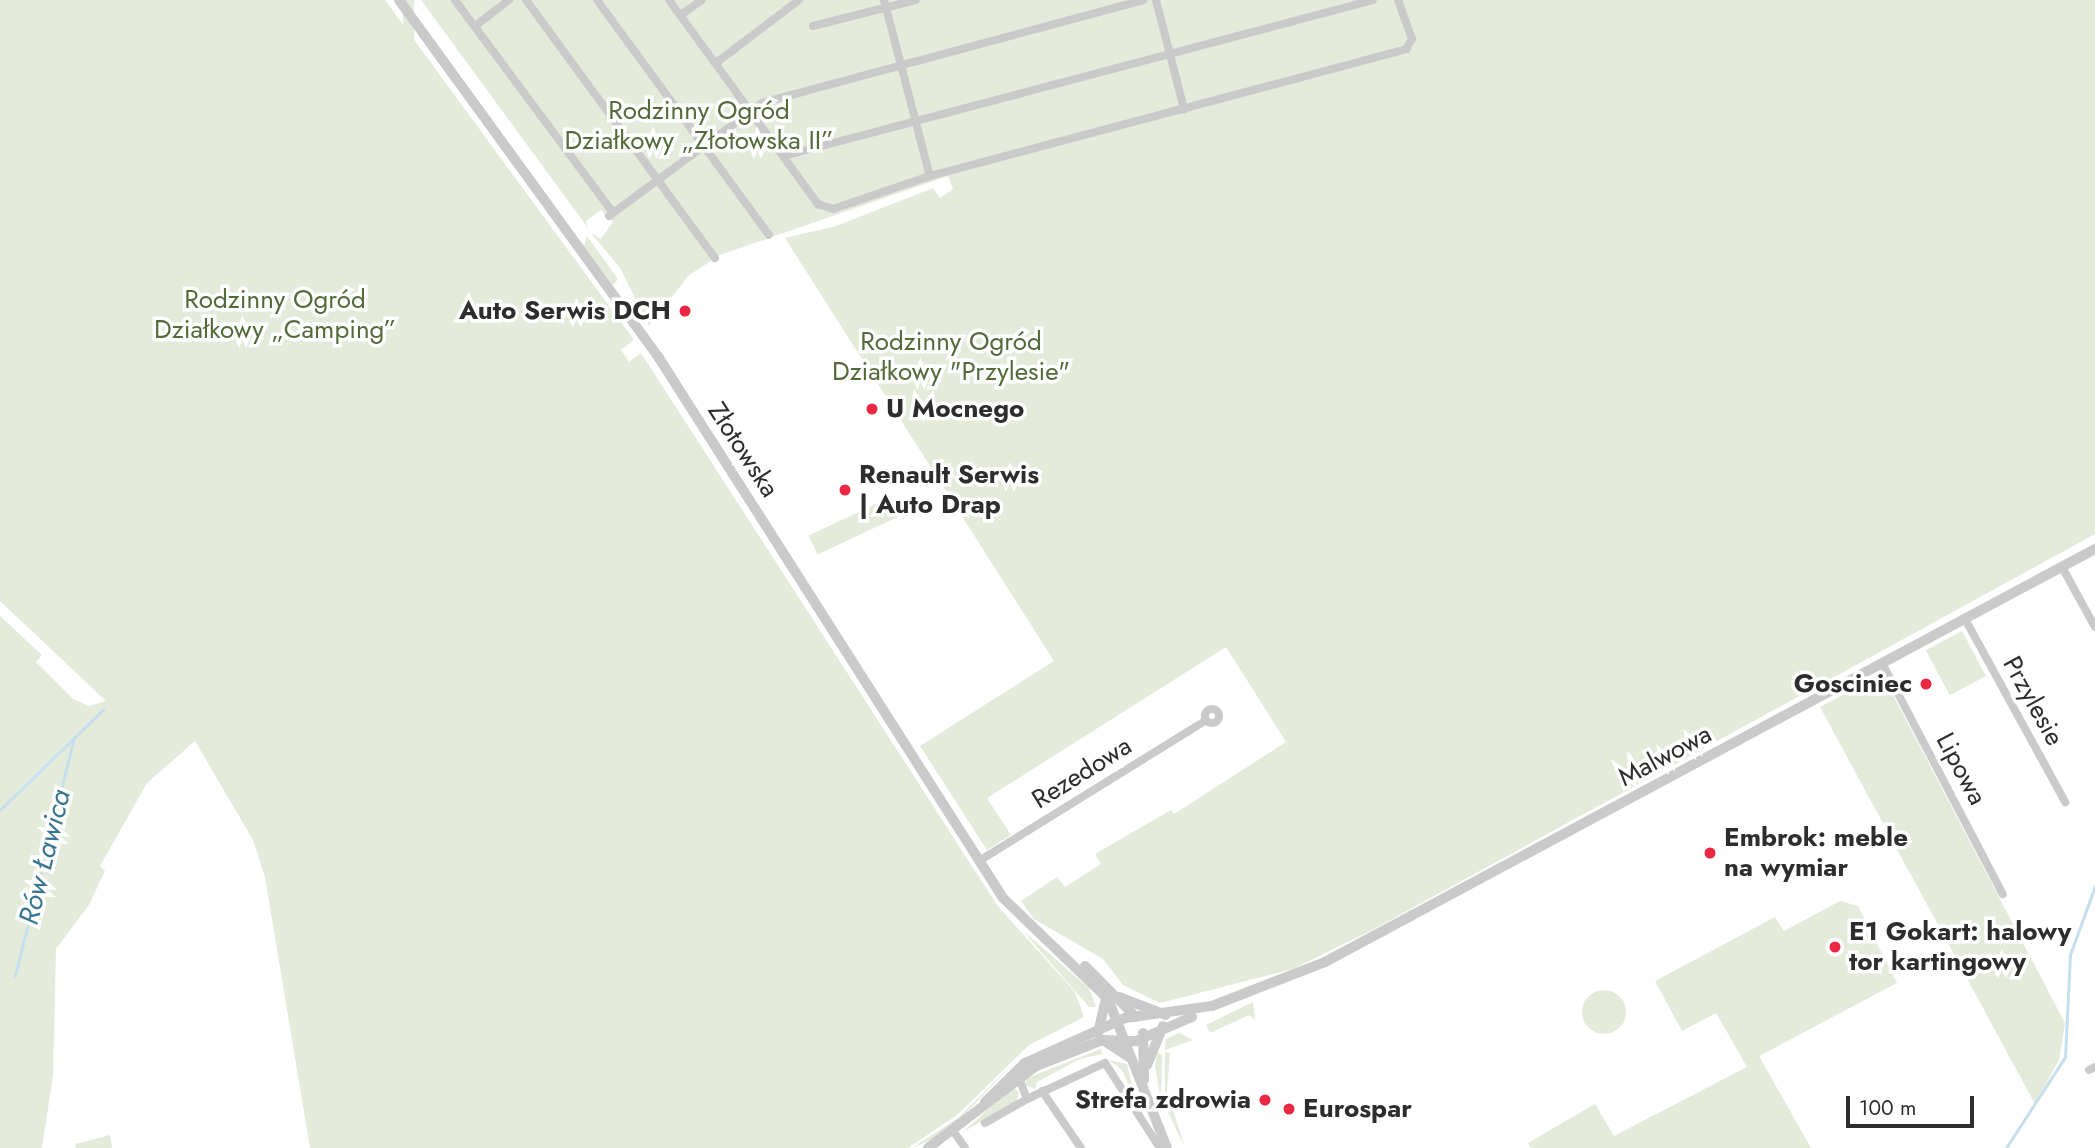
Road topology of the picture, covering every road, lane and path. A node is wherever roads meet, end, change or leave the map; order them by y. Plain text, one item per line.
1 (399, 0) edge
2 (455, 0) edge
3 (509, 0) edge
4 (526, 0) edge
5 (597, 0) edge
6 (669, 0) edge
7 (702, 0) edge
8 (799, 0) edge
9 (916, 0) edge
10 (1143, 0) edge
11 (1157, 0) edge
12 (1373, 0) edge
13 (1398, 0) edge
14 (885, 4) edge
15 (681, 15) junction
16 (475, 26) junction
17 (813, 26) dead end
18 (1170, 53) junction
19 (716, 63) junction
20 (901, 65) junction
21 (1184, 109) junction
22 (751, 112) junction
23 (916, 121) junction
24 (704, 146) junction
25 (784, 156) junction
26 (930, 176) junction
27 (656, 181) junction
28 (769, 235) dead end
29 (715, 258) dead end
30 (2095, 549) edge
31 (2062, 567) junction
32 (1965, 619) junction
33 (2095, 627) edge
34 (1882, 663) junction
35 (1206, 720) dead end
36 (2065, 802) dead end
37 (979, 861) junction
38 (2003, 894) dead end
39 (1251, 994) junction
40 (1111, 996) junction
41 (1168, 1016) junction
42 (1137, 1018) junction
43 (1119, 1025) junction
44 (1163, 1026) junction
45 (1101, 1036) junction
46 (1142, 1036) junction
47 (1125, 1040) junction
48 (1130, 1054) junction
49 (1017, 1073) junction
50 (1145, 1090) junction
51 (1042, 1091) junction
52 (1027, 1098) junction
53 (985, 1123) dead end
54 (954, 1132) junction
55 (928, 1148) edge
56 (965, 1148) edge
57 (1081, 1148) edge
58 (1160, 1148) edge
59 (1167, 1148) edge

1 - 37 street, Złotowska
2 - 16 street
3 - 16 street
4 - 27 street
5 - 24 street
6 - 15 street
7 - 15 street
8 - 19 street
9 - 14 street
10 - 20 street
11 - 18 street
12 - 18 street
13 - 21 street
14 - 17 street
14 - 20 street
15 - 19 street
16 - 27 street
18 - 21 street
18 - 23 street
19 - 22 street
20 - 22 street
20 - 23 street
21 - 26 street
22 - 24 street
22 - 25 street
23 - 25 street
23 - 26 street
24 - 27 street
24 - 28 street
25 - 26 street
27 - 29 street
30 - 31 street, Malwowa
31 - 32 street, Malwowa
31 - 33 street
32 - 34 street, Malwowa
32 - 36 street, Przylesie
34 - 38 street, Lipowa
34 - 39 street, Malwowa
35 - 37 street, Rezedowa
37 - 40 street, Złotowska
39 - 41 street, Malwowa
39 - 44 street, Malwowa
40 - 41 street
40 - 42 street, Złotowska
40 - 43 street, Złotowska
40 - 45 street
41 - 42 street, Malwowa
42 - 43 street, Malwowa
42 - 46 street
43 - 45 street, Malwowa
43 - 47 street, Złotowska
44 - 46 street, Malwowa
44 - 50 street
45 - 47 street, Malwowa
45 - 48 street
45 - 49 street, Malwowa
46 - 47 street, Malwowa
46 - 50 street
47 - 48 street, Złotowska
48 - 50 street, Złotowska
49 - 52 street
49 - 54 street, Malwowa
50 - 59 street, Złotowska
51 - 52 street
51 - 57 street
51 - 58 street
52 - 53 street
54 - 55 street, Malwowa
54 - 56 street

